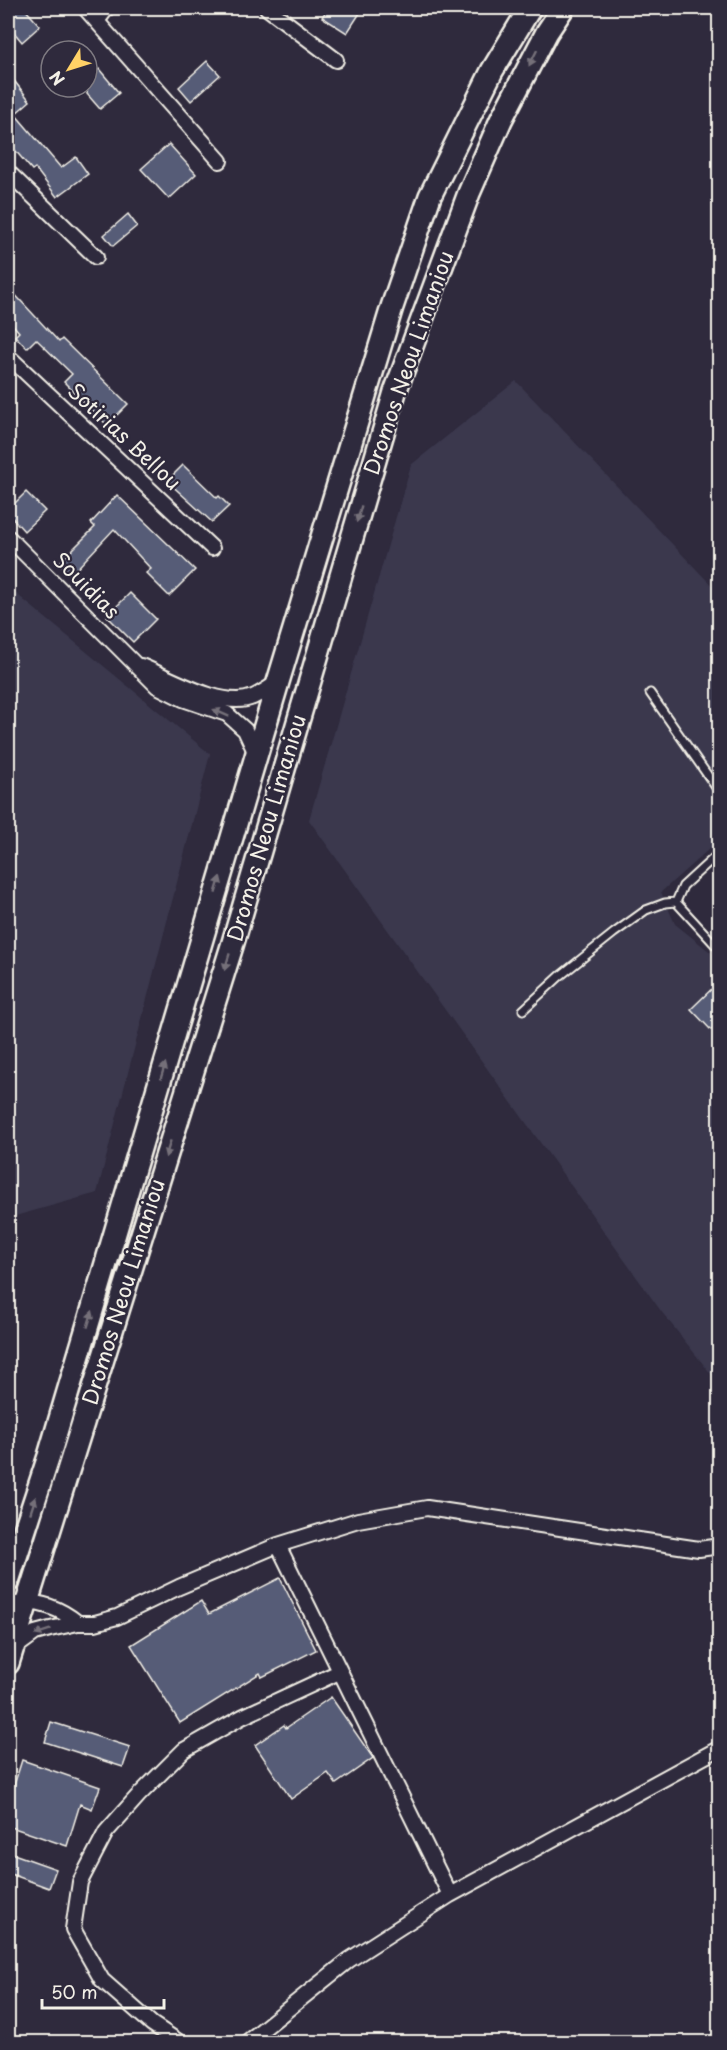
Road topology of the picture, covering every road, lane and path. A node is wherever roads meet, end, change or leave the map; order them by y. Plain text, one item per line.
1 (85, 8) edge
2 (107, 8) edge
3 (267, 8) edge
4 (530, 8) edge
5 (563, 8) edge
6 (286, 13) edge
7 (97, 21) junction
8 (336, 60) dead end
9 (220, 161) dead end
10 (8, 172) edge
11 (96, 257) dead end
12 (8, 356) edge
13 (8, 537) edge
14 (212, 548) dead end
15 (136, 664) junction
16 (278, 682) junction
17 (650, 693) dead end
18 (256, 756) junction
19 (720, 793) edge
20 (720, 852) edge
21 (676, 902) junction
22 (720, 950) edge
23 (523, 1010) dead end
24 (278, 1545) junction
25 (720, 1546) edge
26 (8, 1581) edge
27 (27, 1602) junction
28 (8, 1616) edge
29 (78, 1623) junction
30 (9, 1657) edge
31 (339, 1672) junction
32 (720, 1748) edge
33 (450, 1895) junction
34 (179, 2043) edge
35 (248, 2043) edge

1 - 7 street
2 - 7 street
3 - 6 street
4 - 16 main road, Dromos Neou Limaniou
5 -> 27 main road, Dromos Neou Limaniou
6 - 8 street
7 - 9 street
10 - 11 street
12 - 14 street, Sotirias Bellou
13 - 15 street, Souidias
15 - 16 street, Souidias
18 -> 15 street, Souidias
16 - 18 main road, Dromos Neou Limaniou
17 - 19 lane
26 -> 18 main road, Dromos Neou Limaniou
20 - 21 lane
21 - 22 lane
21 - 23 lane
24 - 25 street
24 - 29 street
24 - 31 street
27 - 28 street
27 - 29 street
27 - 30 main road, Dromos Neou Limaniou
29 -> 30 street
31 - 33 street
31 - 34 street
32 - 33 street
33 - 35 street

